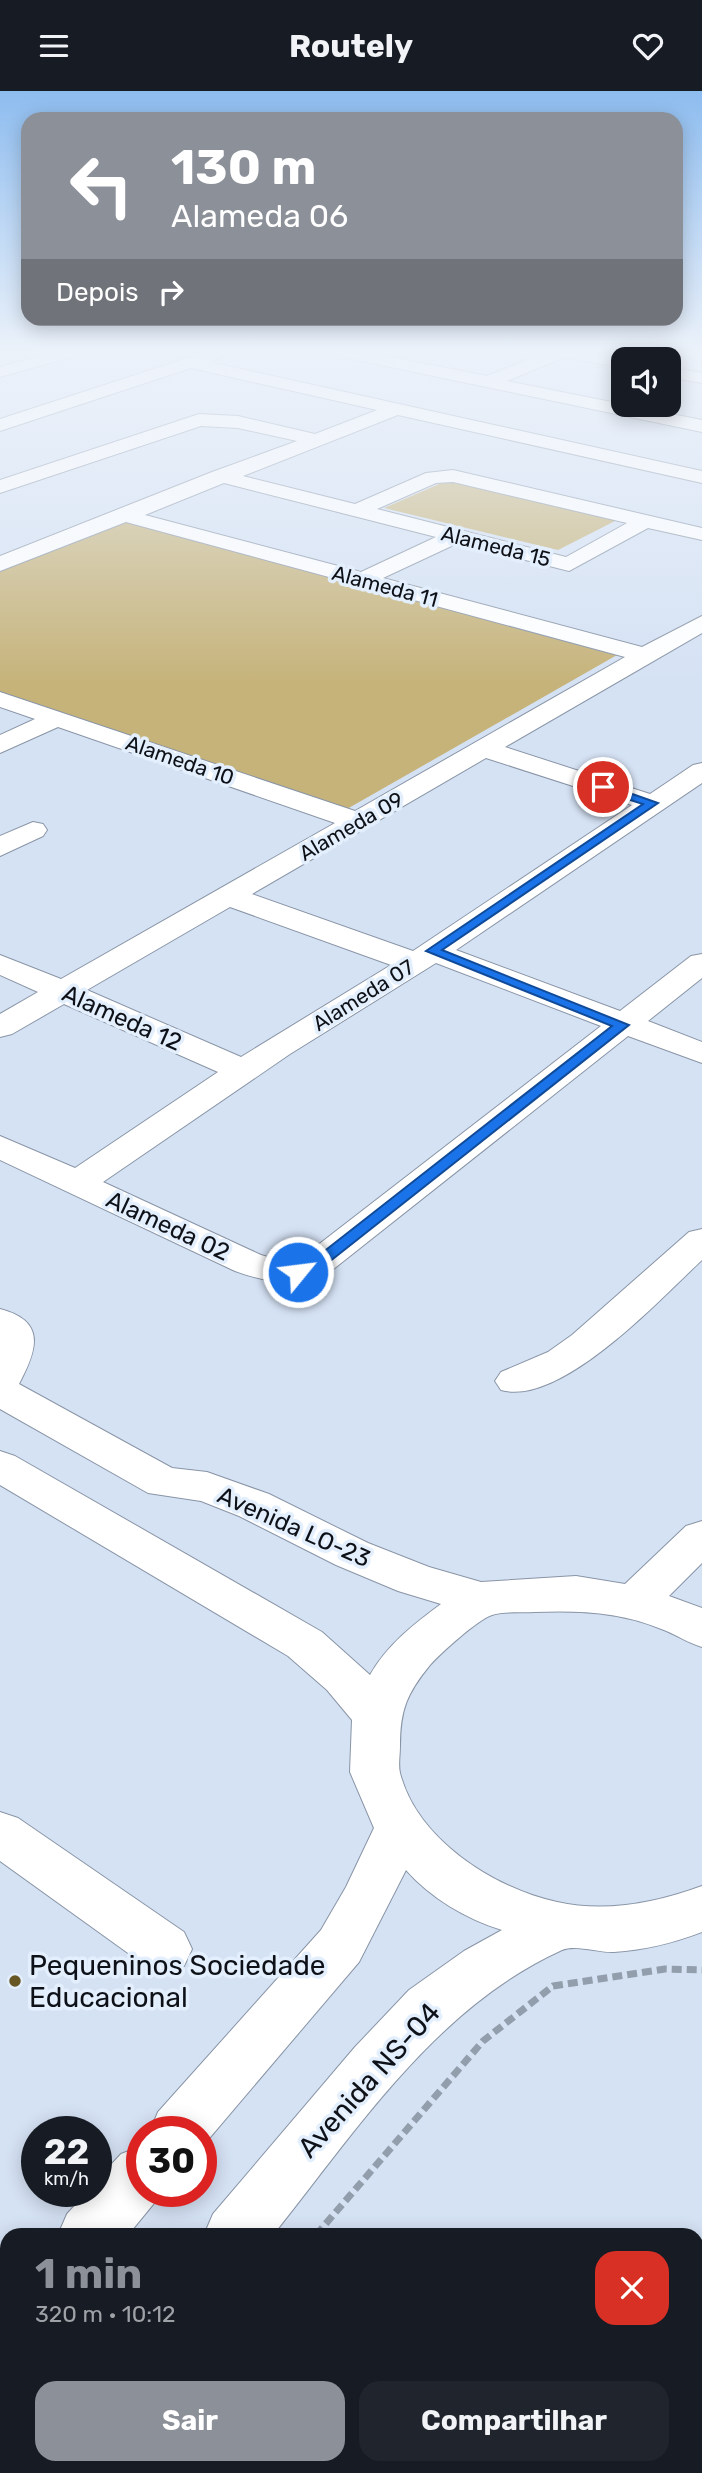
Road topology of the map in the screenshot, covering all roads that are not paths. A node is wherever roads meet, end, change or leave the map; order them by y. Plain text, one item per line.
1 (72, 462) edge
2 (254, 462) edge
3 (620, 462) edge
4 (635, 462) edge
5 (590, 475) dead end
6 (219, 476) junction
7 (702, 477) edge
8 (567, 486) dead end
9 (0, 487) edge
10 (544, 497) junction
11 (356, 511) junction
12 (122, 515) junction
13 (647, 520) junction
14 (702, 534) edge
15 (455, 536) junction
16 (0, 564) edge
17 (362, 580) junction
18 (702, 623) edge
19 (647, 656) junction
20 (0, 699) edge
21 (58, 718) junction
22 (0, 745) edge
23 (482, 748) junction
24 (702, 771) edge
25 (659, 799) junction
26 (702, 807) edge
27 (0, 818) edge
28 (360, 822) junction
29 (0, 847) edge
30 (228, 896) junction
31 (424, 957) junction
32 (702, 963) edge
33 (0, 964) edge
34 (61, 991) junction
35 (622, 1025) junction
36 (0, 1027) edge
37 (702, 1053) edge
38 (239, 1075) junction
39 (0, 1147) edge
40 (76, 1184) junction
41 (702, 1240) edge
42 (0, 1321) edge
43 (515, 1381) dead end
44 (0, 1382) edge
45 (0, 1391) edge
46 (10, 1480) edge
47 (702, 1537) edge
48 (481, 1599) junction
49 (634, 1602) junction
50 (702, 1630) edge
51 (376, 1716) junction
52 (400, 1828) junction
53 (0, 1833) edge
54 (702, 1909) edge
55 (558, 1925) junction
56 (165, 1949) dead end
57 (192, 2116) edge
58 (126, 2192) edge
59 (95, 2228) edge
60 (240, 2228) edge

1 - 9 street
2 - 6 street
3 - 5 street
4 - 7 street
6 - 11 street, Alameda 15
6 - 12 street
8 - 10 street
10 - 11 street
10 - 13 street
11 - 15 street, Alameda 15
12 - 16 street
12 - 17 street, Alameda 11
13 - 14 street
13 - 15 street, Alameda 15
15 - 17 street
17 - 19 street, Alameda 11
18 - 19 street, Alameda 09
19 - 23 street, Alameda 09
20 - 21 street, Alameda 10
21 - 22 street
21 - 28 street, Alameda 10
23 - 25 street
23 - 28 street, Alameda 09
24 - 25 street, Alameda 07
25 - 26 street
25 - 31 street, Alameda 07
27 - 29 street
28 - 30 street, Alameda 09
30 - 31 street
30 - 34 street, Alameda 09
31 - 35 street
31 - 38 street, Alameda 07
32 - 35 street, Alameda 02
33 - 34 street, Alameda 12
34 - 36 street, Alameda 09
34 - 38 street, Alameda 12
35 - 37 street
35 - 40 street, Alameda 02
38 - 40 street, Alameda 07
39 - 40 street, Alameda 02
41 - 43 street
42 - 44 street
45 - 48 street, Avenida LO-23
46 - 51 street
47 - 49 street
48 - 49 street
48 - 51 street
49 - 50 street
51 - 52 street
52 - 55 street
52 - 57 street
53 - 56 street
54 - 55 street
55 - 60 street, Avenida NS-04
58 - 59 street

